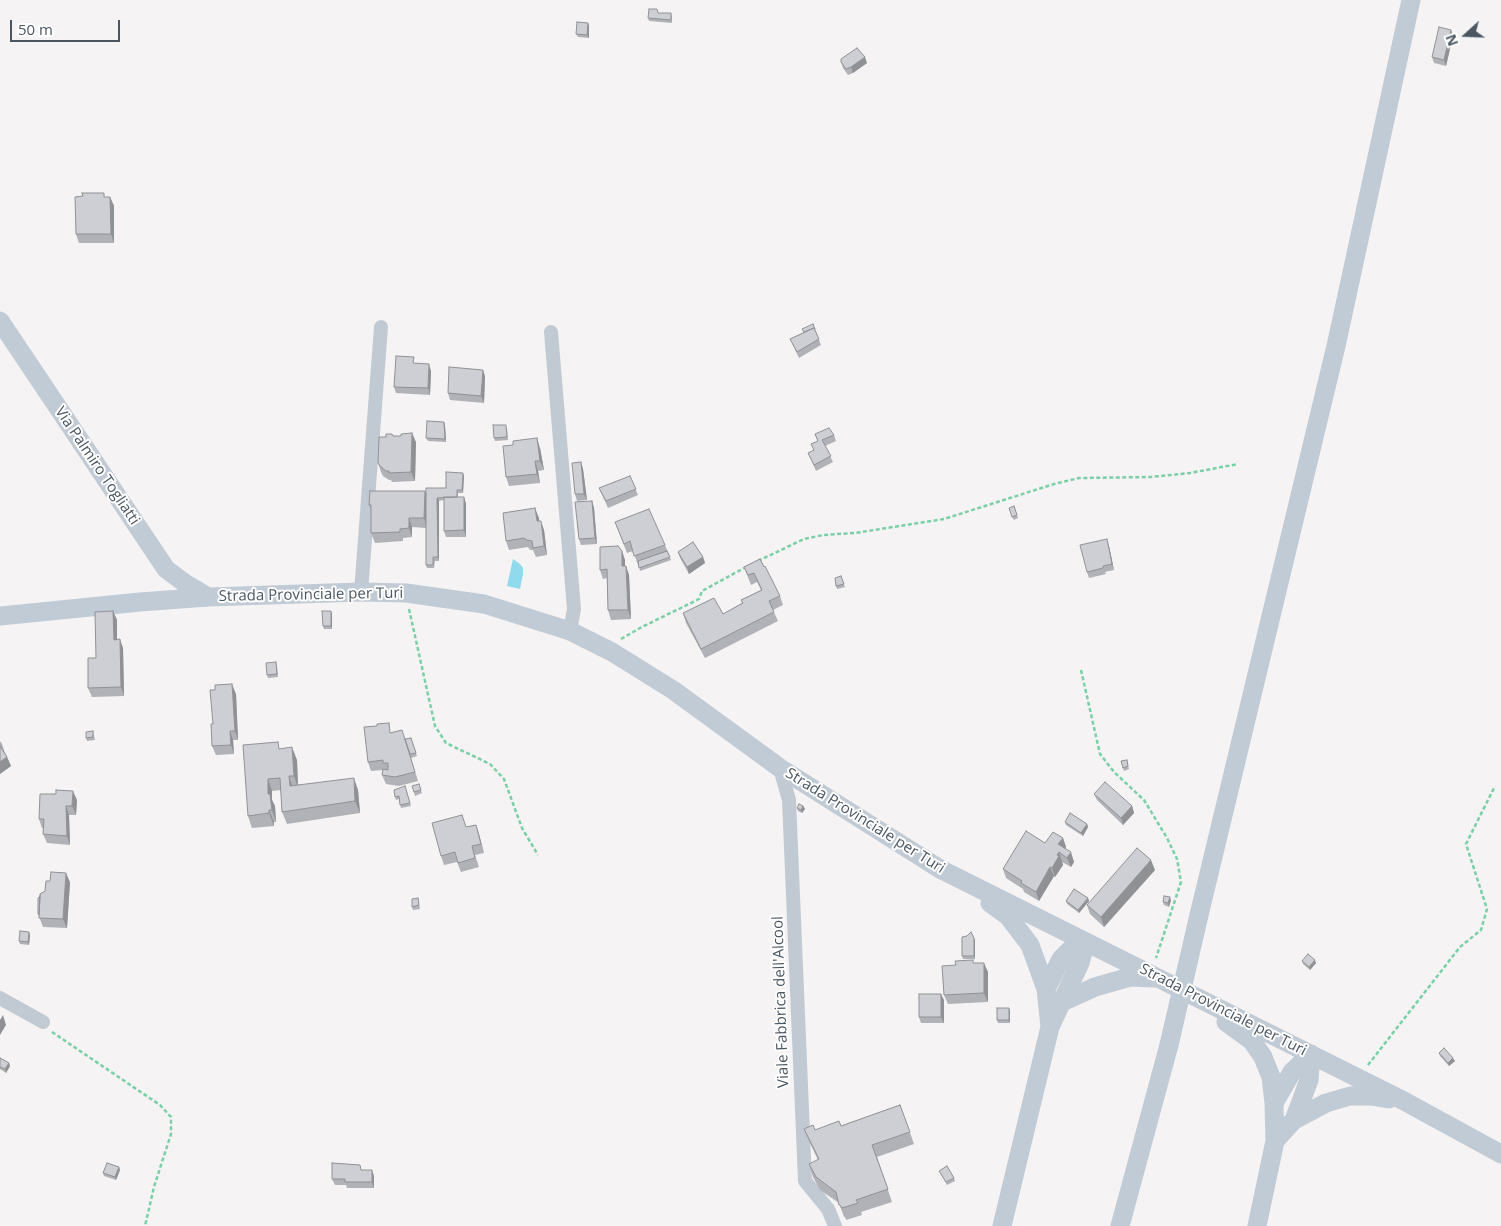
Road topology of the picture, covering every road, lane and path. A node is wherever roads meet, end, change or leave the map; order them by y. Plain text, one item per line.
1 (1411, 0) edge
2 (0, 321) edge
3 (381, 327) dead end
4 (551, 332) dead end
5 (1238, 464) dead end
6 (756, 562) edge
7 (747, 566) edge
8 (166, 569) junction
9 (361, 592) junction
10 (406, 593) junction
11 (208, 597) junction
12 (140, 602) junction
13 (0, 616) edge
14 (570, 631) junction
15 (612, 652) junction
16 (1081, 670) dead end
17 (780, 768) junction
18 (1494, 786) dead end
19 (538, 855) dead end
20 (940, 869) junction
21 (1086, 942) junction
22 (1161, 979) junction
23 (1046, 989) junction
24 (0, 998) edge
25 (1062, 1002) junction
26 (43, 1022) joint
27 (1050, 1027) junction
28 (1311, 1054) junction
29 (1357, 1078) junction
30 (1404, 1101) junction
31 (1274, 1103) junction
32 (1294, 1120) junction
33 (1275, 1141) junction
34 (1501, 1154) edge
35 (1135, 1172) junction
36 (146, 1226) edge
37 (835, 1226) edge
38 (1002, 1226) edge
39 (1113, 1226) edge
40 (1120, 1226) edge
41 (1126, 1226) edge
42 (1257, 1226) edge

1 - 35 main road, bridge
2 - 8 main road, Via Palmiro Togliatti
3 - 9 street
4 - 14 street
5 - 6 path
7 - 15 path
8 - 11 main road, Via Palmiro Togliatti
8 - 12 main road
9 - 10 main road, Strada Provinciale per Turi
9 - 11 main road, Strada Provinciale per Turi
10 - 14 main road, Strada Provinciale per Turi
10 - 19 path
11 - 12 main road, Strada Provinciale per Turi
12 - 13 main road, Strada Provinciale per Turi
14 - 15 main road, Strada Provinciale per Turi
15 - 17 main road, Strada Provinciale per Turi
16 - 22 path
17 - 20 main road, Strada Provinciale per Turi
17 - 37 street, Viale Fabbrica dell'Alcool
18 - 29 path
20 - 21 main road, Strada Provinciale per Turi
20 - 23 main road
21 - 22 main road, Strada Provinciale per Turi
21 - 23 main road
21 - 25 main road
22 - 25 main road
22 - 28 main road, Strada Provinciale per Turi
22 - 31 main road
23 - 27 main road
24 - 26 street
25 - 27 main road
26 - 36 path
27 - 38 main road
28 - 29 main road, Strada Provinciale per Turi
28 - 31 main road
28 - 32 main road
29 - 30 main road, Strada Provinciale per Turi
30 - 32 main road
30 - 34 main road, Strada Provinciale per Turi
31 - 33 main road
32 - 33 main road
33 - 42 main road
35 - 39 main road
35 - 40 main road
35 - 41 main road

